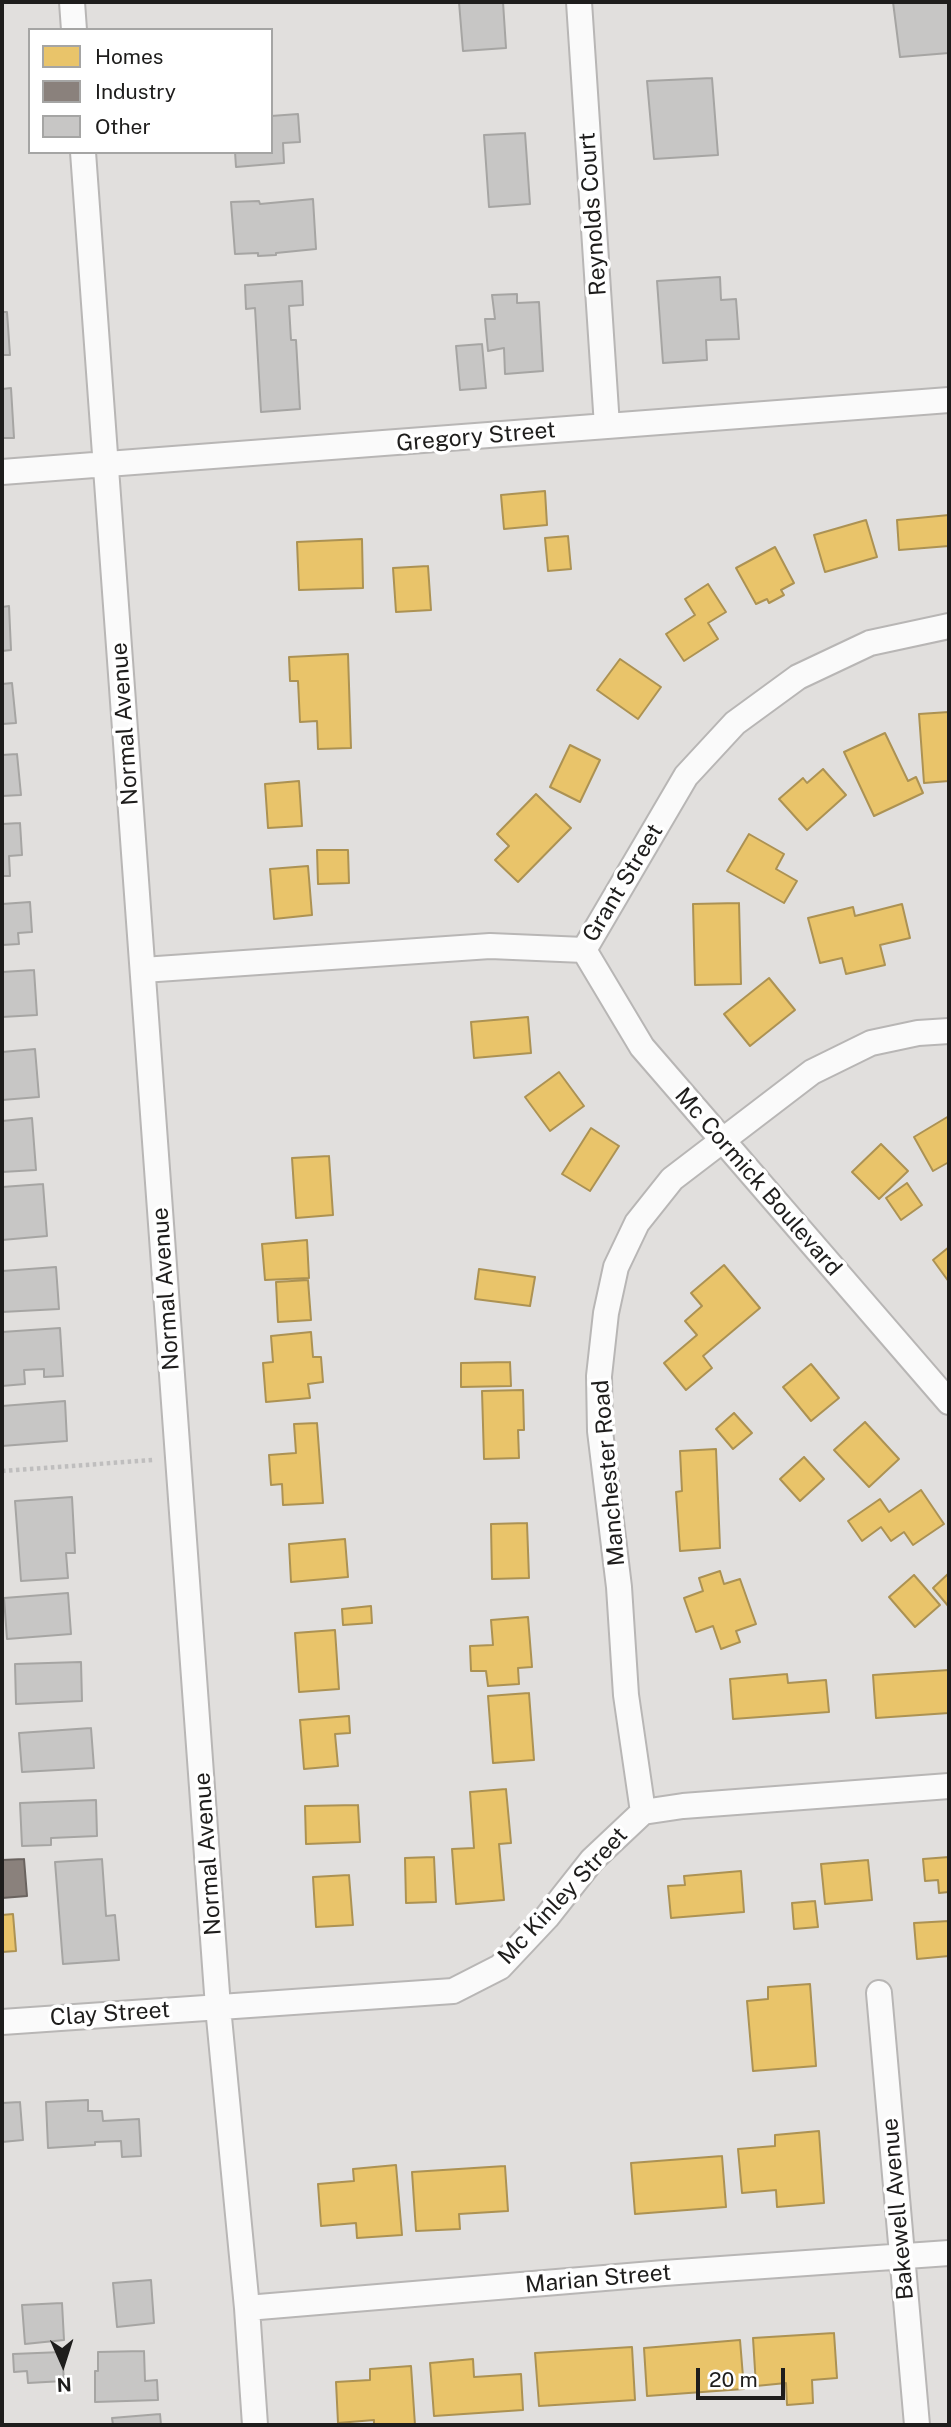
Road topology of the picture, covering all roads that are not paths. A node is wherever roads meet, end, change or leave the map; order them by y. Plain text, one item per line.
1 (72, 2) edge
2 (579, 2) edge
3 (74, 28) edge
4 (83, 154) edge
5 (949, 400) edge
6 (607, 425) junction
7 (106, 464) junction
8 (2, 472) edge
9 (949, 626) edge
10 (584, 950) junction
11 (143, 970) junction
12 (949, 1031) edge
13 (723, 1140) junction
14 (949, 1402) edge
15 (949, 1786) edge
16 (643, 1812) junction
17 (879, 1993) dead end
18 (218, 2007) junction
19 (2, 2022) edge
20 (949, 2253) edge
21 (902, 2256) junction
22 (247, 2308) junction
23 (255, 2425) edge
24 (917, 2425) edge

1 - 3 street
2 - 6 street, Reynolds Court
4 - 7 street, Normal Avenue
5 - 6 street, Gregory Street
6 - 7 street, Gregory Street
7 - 8 street, Gregory Street
7 - 11 street, Normal Avenue
9 - 10 street, Grant Street
10 - 11 street, Grant Street
10 - 13 street, Mc Cormick Boulevard
11 - 18 street, Normal Avenue
12 - 13 street, Manchester Road
13 - 14 street, Mc Cormick Boulevard
13 - 16 street, Manchester Road
15 - 16 street, Mc Kinley Street
16 - 18 street, Mc Kinley Street
17 - 21 street, Bakewell Avenue
18 - 19 street, Clay Street
18 - 22 street, Normal Avenue
20 - 21 street, Marian Street
21 - 22 street, Marian Street
21 - 24 street, Bakewell Avenue
22 - 23 street, Normal Avenue

